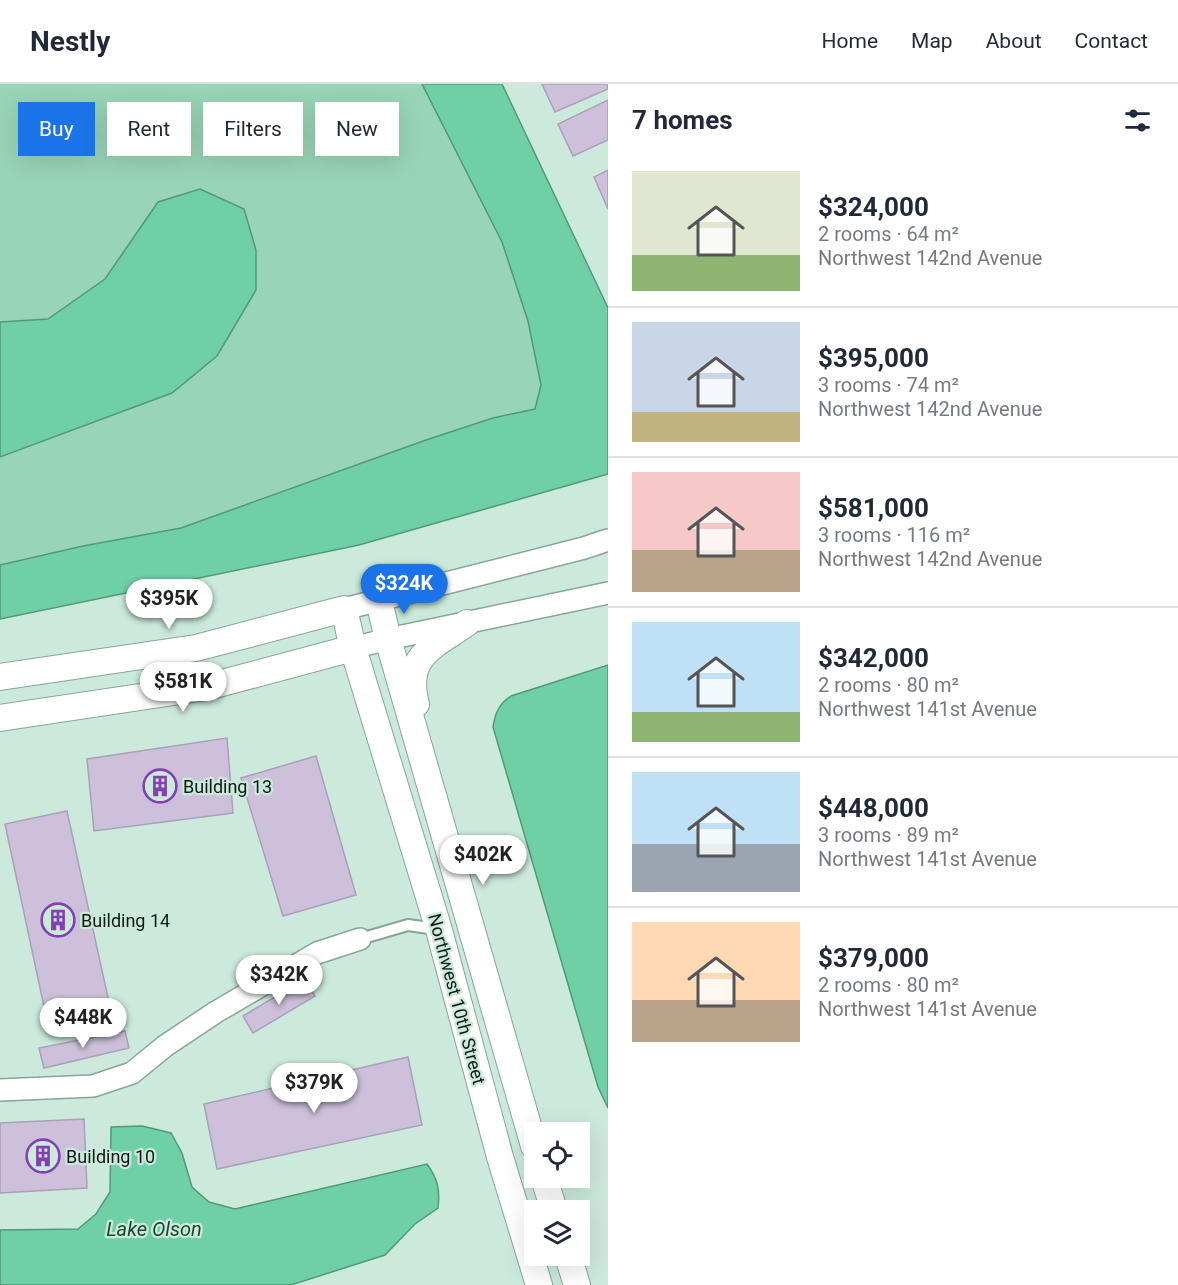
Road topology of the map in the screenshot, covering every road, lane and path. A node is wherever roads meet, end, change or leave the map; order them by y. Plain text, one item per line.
1 (608, 541) edge
2 (606, 593) edge
3 (379, 601) junction
4 (344, 609) junction
5 (467, 622) junction
6 (388, 639) junction
7 (353, 648) junction
8 (0, 677) edge
9 (0, 718) edge
10 (419, 746) junction
11 (440, 930) junction
12 (360, 939) joint
13 (0, 1090) edge
14 (527, 1122) edge
15 (570, 1266) edge
16 (539, 1285) edge
17 (577, 1285) edge

1 - 3 street
2 - 5 street
3 - 4 street
3 - 6 street, Northwest 10th Street
4 - 7 street, Northwest 10th Street
4 - 8 street
5 - 6 street
5 - 10 street
6 - 7 street
6 - 10 street, Northwest 10th Street
7 - 9 street
7 - 11 street, Northwest 10th Street
10 - 14 street, Northwest 10th Street
11 - 12 lane
11 - 16 street, Northwest 10th Street
12 - 13 street
15 - 17 street

